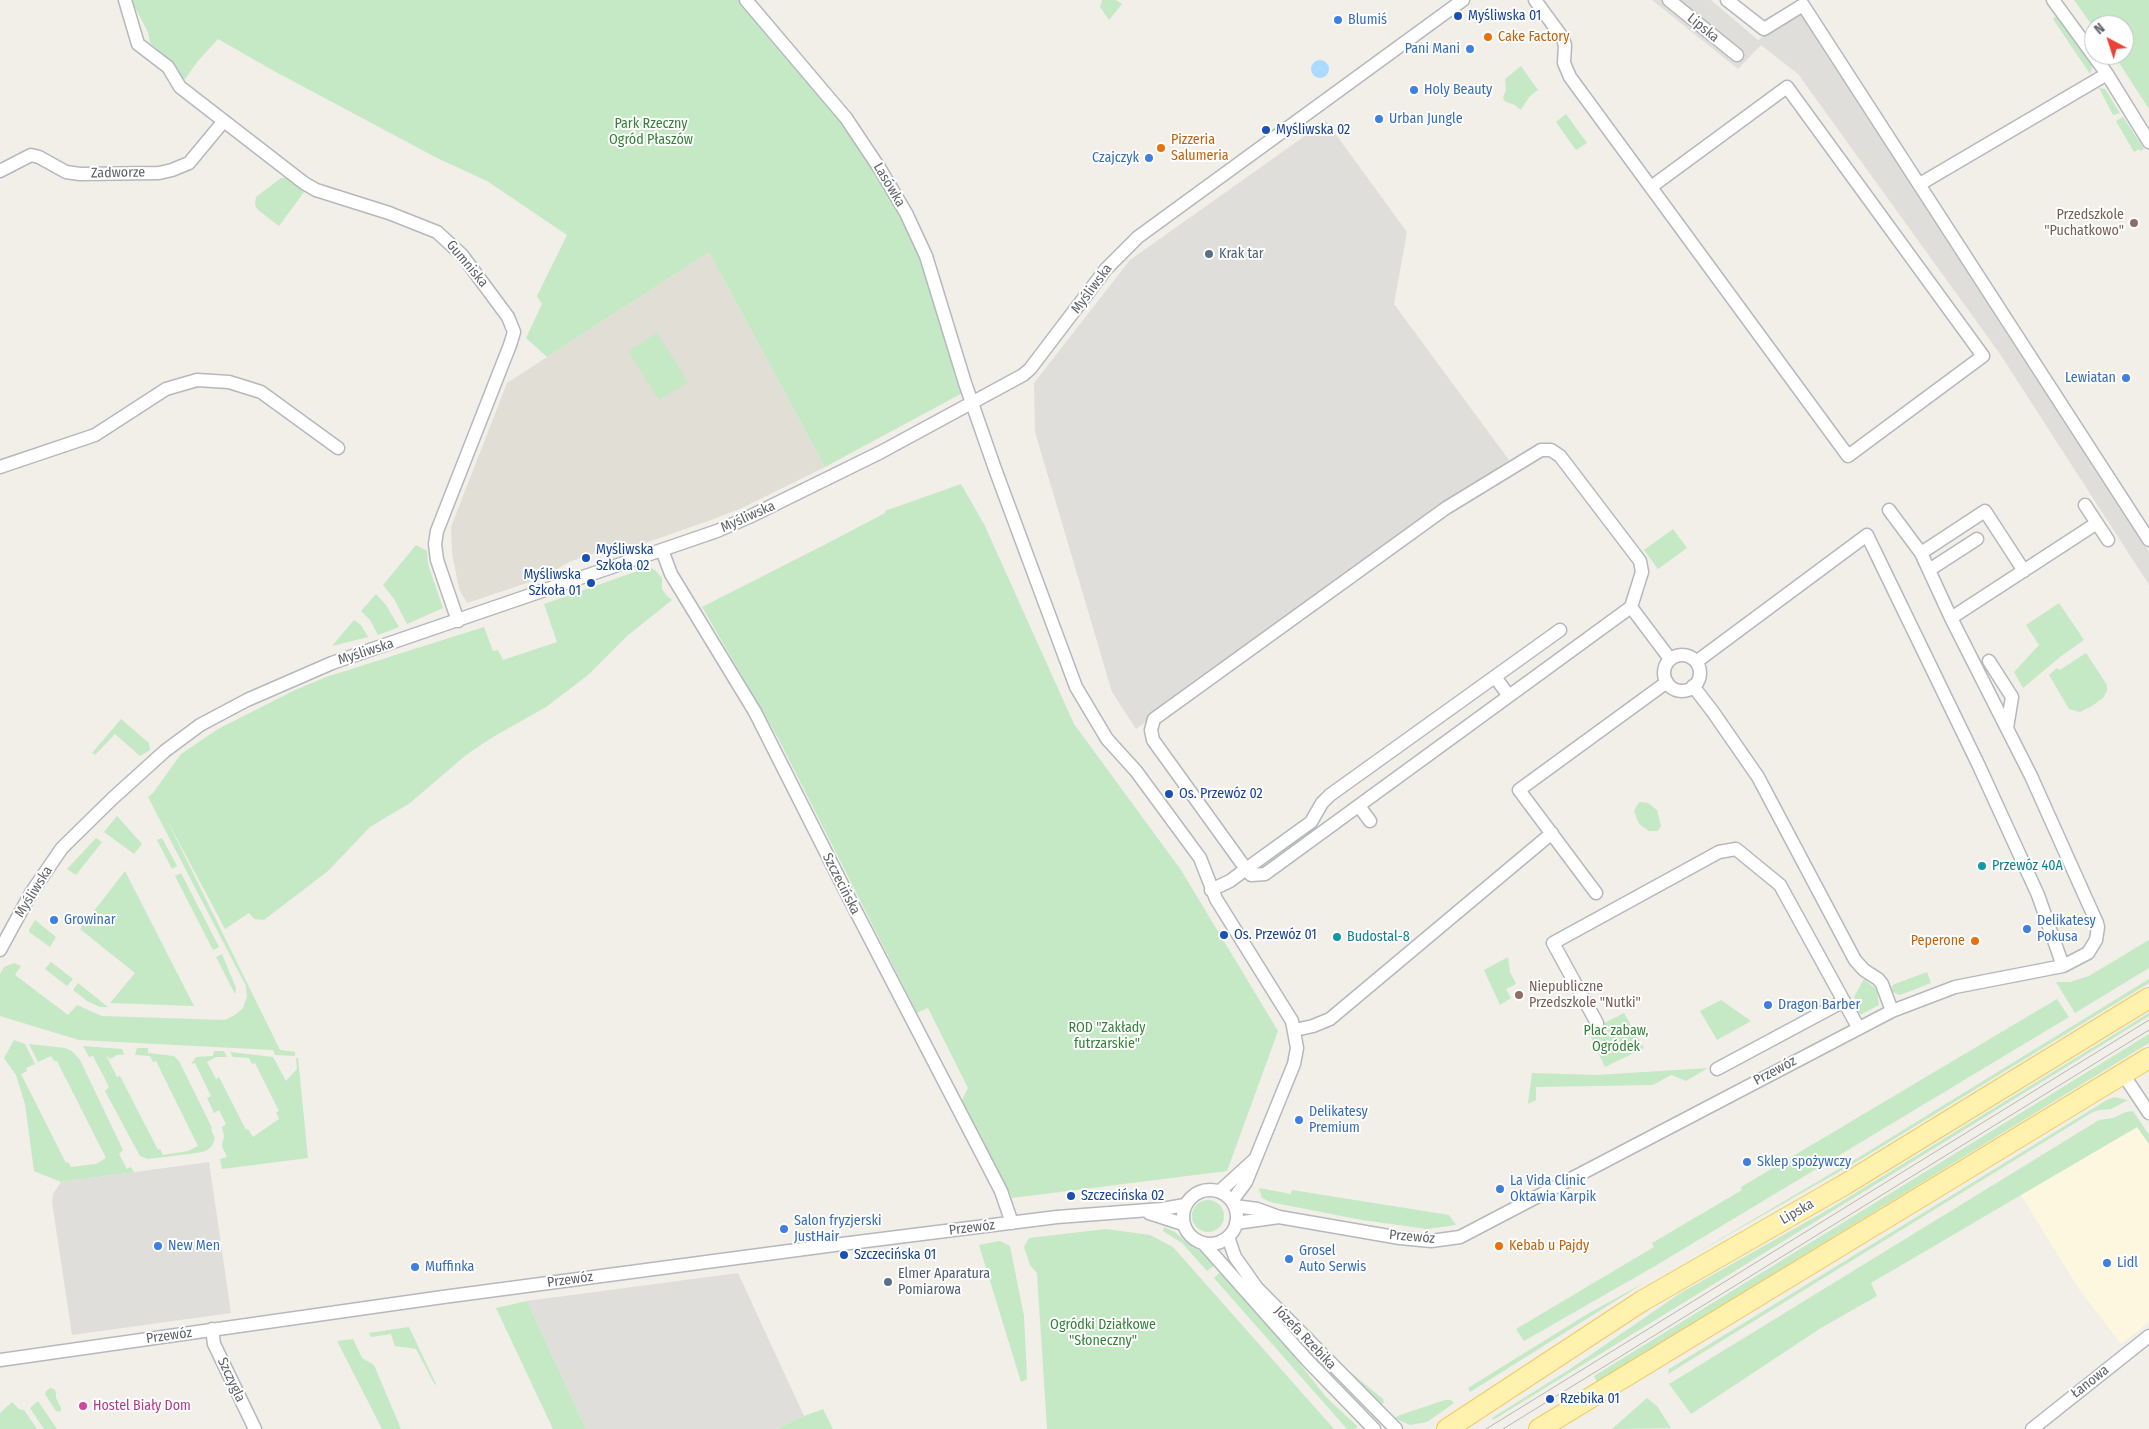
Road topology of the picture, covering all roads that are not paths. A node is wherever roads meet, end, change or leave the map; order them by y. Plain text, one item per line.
1 (125, 0) edge
2 (746, 0) edge
3 (1463, 0) edge
4 (1535, 0) edge
5 (1669, 0) edge
6 (1727, 0) edge
7 (2053, 0) edge
8 (1737, 55) dead end
9 (2107, 74) junction
10 (224, 122) junction
11 (2149, 142) edge
12 (0, 171) edge
13 (1920, 184) junction
14 (1651, 187) junction
15 (972, 403) junction
16 (338, 448) dead end
17 (0, 467) edge
18 (2085, 505) dead end
19 (1889, 510) dead end
20 (2097, 523) junction
21 (1977, 539) dead end
22 (2108, 540) dead end
23 (2149, 540) edge
24 (662, 550) junction
25 (1921, 553) junction
26 (1929, 570) junction
27 (2024, 571) junction
28 (1631, 607) junction
29 (1951, 618) junction
30 (458, 621) junction
31 (1560, 630) dead end
32 (1670, 659) junction
33 (1989, 661) dead end
34 (1696, 662) junction
35 (1495, 677) junction
36 (1667, 682) junction
37 (1693, 686) junction
38 (1509, 696) junction
39 (2006, 728) junction
40 (1358, 806) junction
41 (1370, 821) dead end
42 (1552, 833) junction
43 (1246, 869) junction
44 (1212, 890) junction
45 (1596, 893) dead end
46 (0, 950) edge
47 (2062, 966) junction
48 (1369, 974) dead end
49 (1366, 989) junction
50 (2149, 998) edge
51 (1844, 1000) junction
52 (1892, 1011) junction
53 (1597, 1023) dead end
54 (1858, 1027) junction
55 (1295, 1030) junction
56 (2149, 1058) edge
57 (1717, 1069) dead end
58 (2123, 1074) junction
59 (2149, 1114) edge
60 (1256, 1159) junction
61 (1220, 1191) junction
62 (1233, 1203) junction
63 (1185, 1205) junction
64 (1141, 1210) junction
65 (1279, 1217) junction
66 (1012, 1222) junction
67 (1236, 1223) junction
68 (1183, 1224) junction
69 (1228, 1237) junction
70 (1204, 1244) junction
71 (212, 1329) junction
72 (2149, 1336) edge
73 (0, 1360) edge
74 (255, 1429) edge
75 (1374, 1429) edge
76 (1396, 1429) edge
77 (1447, 1429) edge
78 (1539, 1429) edge
79 (2032, 1429) edge

1 - 10 street, Gumniska
2 - 15 street, Lasówka
3 - 15 street, Myśliwska
4 - 14 street
5 - 8 street, Lipska
6 - 13 street
7 - 9 street
9 - 11 street
9 - 13 street
10 - 12 street, Zadworze
10 - 30 street, Gumniska
13 - 23 street
14 - 14 street
15 - 24 street, Myśliwska
15 - 44 street, Lasówka
16 - 17 street
18 - 20 street
19 - 25 street, Przewóz
20 - 22 street
20 - 27 street
21 - 26 street
24 - 30 street, Myśliwska
24 - 66 street, Szczecińska
25 - 26 street, Przewóz
25 - 27 street
26 - 29 street, Przewóz
27 - 29 street
28 - 32 street
28 - 38 street
28 - 43 street
29 - 39 street, Przewóz
30 - 46 street, Myśliwska
31 - 35 street
32 - 34 street
32 - 36 street
33 - 39 street
34 - 37 street
34 - 47 street
35 - 38 street
35 - 43 street
36 - 37 street
36 - 42 street
37 - 52 street
38 - 40 street
39 - 47 street, Przewóz
40 - 41 street
40 - 43 street
42 - 45 street
42 - 49 street
43 - 44 street
44 - 55 street, Lasówka
47 - 52 street, Przewóz
48 - 49 street
49 - 55 street
50 - 77 main road, Lipska
51 - 53 street
51 - 54 street
51 - 57 street
52 - 54 street, Przewóz
54 - 65 street, Przewóz
55 - 60 street
56 - 58 main road
58 - 59 street
58 - 78 main road
60 - 61 street
60 - 62 street
61 - 62 street
61 - 63 street
62 - 65 street, Przewóz
62 - 67 street
63 - 64 street, Przewóz
63 - 68 street
64 - 66 street, Przewóz
64 - 68 street, Przewóz
65 - 67 street, Przewóz
66 - 71 street, Przewóz
67 - 69 street
68 - 70 street
69 - 70 street
69 - 76 street, Józefa Rzebika
70 - 75 street, Józefa Rzebika
71 - 73 street, Przewóz
71 - 74 street, Szczygla
72 - 79 street, Łanowa

